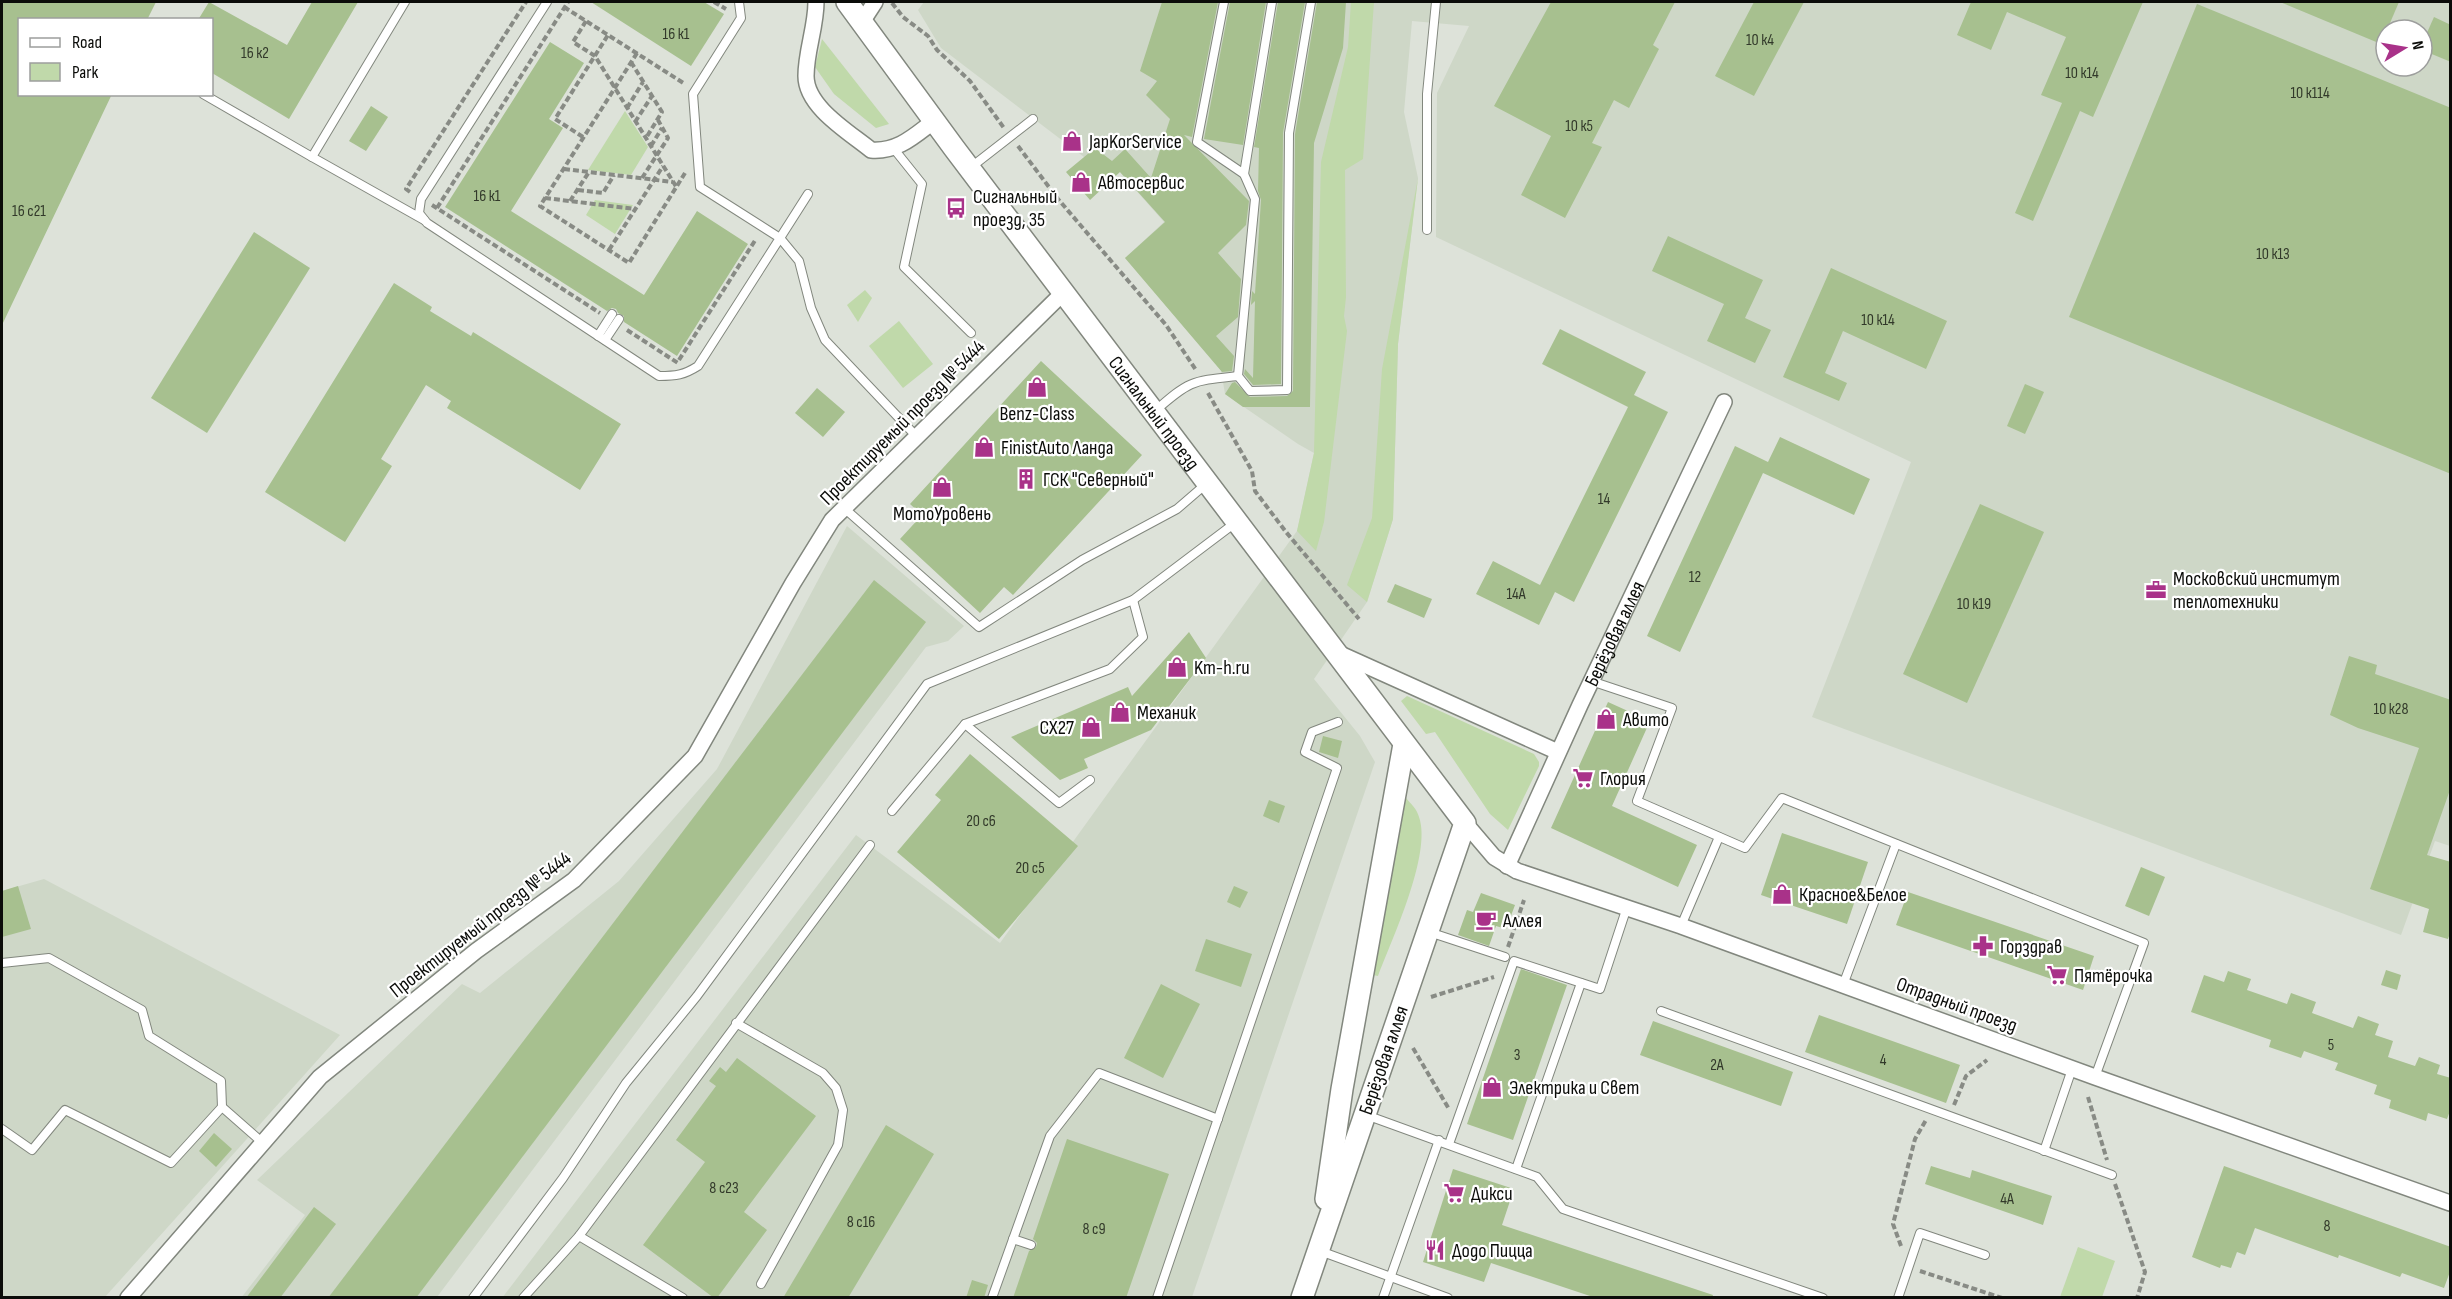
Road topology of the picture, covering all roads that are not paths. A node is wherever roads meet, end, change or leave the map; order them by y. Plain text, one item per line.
1 (405, 2) edge
2 (547, 2) edge
3 (739, 2) edge
4 (816, 2) edge
5 (847, 2) edge
6 (875, 2) edge
7 (1224, 2) edge
8 (1272, 2) edge
9 (1311, 2) edge
10 (1436, 2) edge
11 (862, 22) junction
12 (206, 96) edge
13 (1033, 119) dead end
14 (934, 121) junction
15 (894, 149) junction
16 (312, 157) junction
17 (970, 169) junction
18 (1244, 174) junction
19 (808, 194) dead end
20 (428, 223) junction
21 (1427, 230) dead end
22 (780, 238) junction
23 (1064, 292) junction
24 (614, 319) road end
25 (971, 333) dead end
26 (602, 338) junction
27 (1238, 376) junction
28 (1724, 402) dead end
29 (1154, 412) junction
30 (917, 437) junction
31 (1207, 483) junction
32 (844, 508) junction
33 (1237, 522) junction
34 (1133, 600) junction
35 (1338, 653) junction
36 (1591, 681) junction
37 (1338, 722) dead end
38 (965, 724) junction
39 (1404, 744) junction
40 (1558, 752) junction
41 (1090, 780) dead end
42 (892, 811) dead end
43 (1465, 823) junction
44 (1719, 837) junction
45 (870, 844) dead end
46 (1896, 844) junction
47 (1507, 866) junction
48 (1627, 908) junction
49 (1681, 926) junction
50 (1428, 932) junction
51 (1505, 957) road end
52 (2, 963) edge
53 (1581, 983) junction
54 (1844, 985) junction
55 (1661, 1011) dead end
56 (736, 1023) junction
57 (2072, 1069) junction
58 (2095, 1077) junction
59 (222, 1107) junction
60 (1365, 1115) junction
61 (1218, 1119) junction
62 (2, 1128) edge
63 (1439, 1140) junction
64 (263, 1143) junction
65 (1449, 1144) junction
66 (2044, 1151) junction
67 (1516, 1169) junction
68 (2112, 1175) road end
69 (2451, 1203) edge
70 (579, 1236) junction
71 (1013, 1239) junction
72 (1031, 1245) dead end
73 (1318, 1250) junction
74 (1985, 1255) dead end
75 (1390, 1277) junction
76 (761, 1284) dead end
77 (128, 1298) edge
78 (473, 1298) edge
79 (523, 1298) edge
80 (683, 1298) edge
81 (992, 1298) edge
82 (1157, 1298) edge
83 (1302, 1298) edge
84 (1383, 1298) edge
85 (1448, 1298) edge
86 (1823, 1298) edge
87 (1898, 1298) edge

1 - 16 lane
2 - 20 lane
3 - 22 lane
4 - 15 street
5 - 11 main road, Сигнальный проезд
6 - 11 street
7 - 18 lane
8 - 18 lane
9 - 27 lane
10 - 21 lane
11 - 14 main road, Сигнальный проезд
12 - 16 lane
13 - 17 lane
14 - 15 street
14 - 17 main road, Сигнальный проезд
15 - 25 lane
16 - 20 lane
17 - 23 main road, Сигнальный проезд
18 - 27 lane
19 - 22 lane
20 - 26 lane
22 - 26 lane
22 - 30 lane
23 - 29 main road, Сигнальный проезд
23 - 30 street, Проектируемый проезд № 5444
24 - 26 lane
27 - 29 lane
28 - 36 street, Берёзовая аллея
29 - 31 main road, Сигнальный проезд
30 - 32 street, Проектируемый проезд № 5444
31 - 32 lane
31 - 33 main road, Сигнальный проезд
32 - 64 street, Проектируемый проезд № 5444
33 - 34 lane
33 - 35 main road, Сигнальный проезд
34 - 38 lane
34 - 78 lane
35 - 39 main road, Сигнальный проезд
35 - 40 street
36 - 40 street, Берёзовая аллея
36 - 44 lane
37 - 61 lane
38 - 41 lane
38 - 42 lane
39 - 43 main road, Сигнальный проезд
39 - 73 main road
40 - 47 street, Берёзовая аллея
43 - 47 street, Отрадный проезд
43 - 50 main road, Берёзовая аллея
44 - 46 lane
44 - 49 lane
45 - 56 lane
46 - 54 lane
46 - 58 lane
47 - 48 street, Отрадный проезд
48 - 49 street, Отрадный проезд
48 - 53 lane
49 - 54 street, Отрадный проезд
50 - 51 lane
50 - 60 main road, Берёзовая аллея
52 - 59 lane
53 - 65 lane
53 - 67 lane
54 - 57 street, Отрадный проезд
55 - 66 lane
56 - 70 lane
56 - 76 lane
57 - 58 street, Отрадный проезд
57 - 66 lane
58 - 69 street, Отрадный проезд
59 - 62 lane
59 - 64 lane
60 - 63 lane
60 - 73 main road, Берёзовая аллея
61 - 71 lane
61 - 82 lane
63 - 65 lane
63 - 75 lane
64 - 77 street, Проектируемый проезд № 5444
65 - 67 lane
66 - 68 lane
67 - 86 lane
70 - 79 lane
70 - 80 lane
71 - 72 lane
71 - 81 lane
73 - 75 lane
73 - 83 main road, Берёзовая аллея
74 - 87 lane
75 - 84 lane
75 - 85 lane

